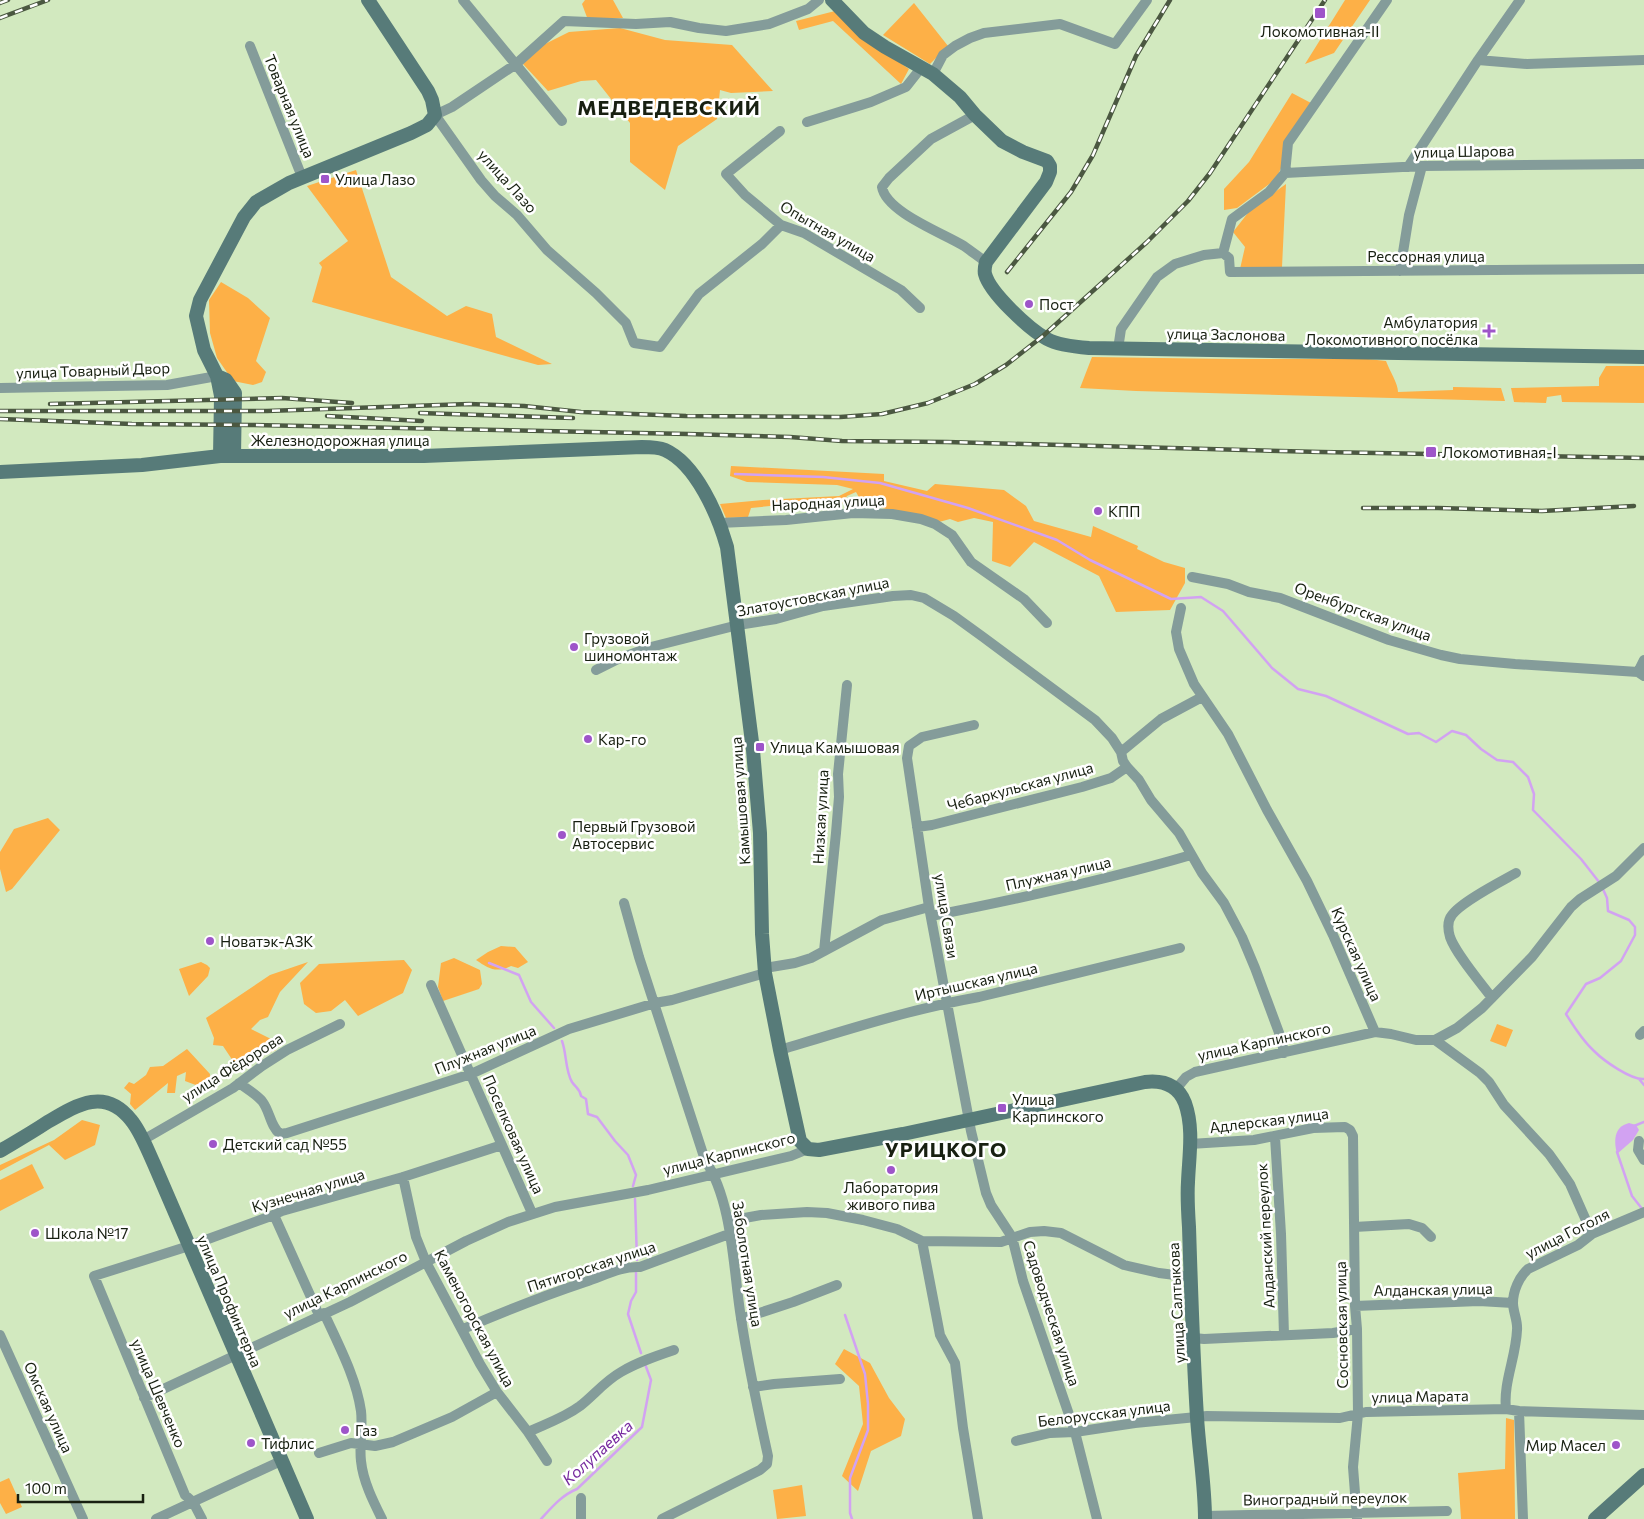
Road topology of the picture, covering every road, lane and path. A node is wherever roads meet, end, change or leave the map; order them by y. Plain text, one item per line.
1 (368, 0) edge
2 (463, 0) edge
3 (819, 0) edge
4 (832, 0) edge
5 (1147, 0) edge
6 (1387, 0) edge
7 (1520, 0) edge
8 (250, 46) dead end
9 (1478, 60) junction
10 (1644, 60) edge
11 (516, 64) junction
12 (927, 71) junction
13 (435, 115) junction
14 (975, 116) junction
15 (562, 121) dead end
16 (808, 122) dead end
17 (780, 131) dead end
18 (1644, 164) edge
19 (1422, 166) junction
20 (1408, 167) junction
21 (1285, 173) junction
22 (302, 177) junction
23 (782, 225) junction
24 (1223, 253) junction
25 (986, 262) junction
26 (1644, 269) edge
27 (1400, 271) junction
28 (920, 308) dead end
29 (1118, 348) junction
30 (1644, 357) edge
31 (217, 376) junction
32 (0, 388) edge
33 (227, 456) junction
34 (679, 459) joint
35 (0, 472) edge
36 (719, 523) junction
37 (1192, 577) dead end
38 (1181, 608) dead end
39 (1047, 623) dead end
40 (738, 625) junction
41 (1644, 660) edge
42 (596, 670) dead end
43 (1641, 674) edge
44 (847, 685) dead end
45 (1202, 697) junction
46 (974, 725) dead end
47 (1121, 752) junction
48 (1127, 768) junction
49 (932, 824) junction
50 (917, 827) junction
51 (920, 843) junction
52 (1644, 848) edge
53 (1191, 855) junction
54 (1516, 872) dead end
55 (624, 903) dead end
56 (930, 911) junction
57 (1180, 948) dead end
58 (824, 951) junction
59 (765, 970) junction
60 (431, 985) dead end
61 (1492, 998) junction
62 (654, 1003) junction
63 (946, 1003) junction
64 (340, 1024) dead end
65 (1375, 1032) junction
66 (1435, 1040) junction
67 (780, 1050) junction
68 (1284, 1053) junction
69 (471, 1074) junction
70 (239, 1084) junction
71 (1176, 1089) junction
72 (969, 1120) junction
73 (1350, 1130) joint
74 (1275, 1137) junction
75 (143, 1140) junction
76 (1639, 1141) dead end
77 (1190, 1144) junction
78 (502, 1145) junction
79 (808, 1149) junction
80 (0, 1151) edge
81 (1644, 1160) edge
82 (714, 1174) junction
83 (403, 1177) junction
84 (1644, 1212) edge
85 (532, 1213) junction
86 (274, 1215) junction
87 (728, 1221) junction
88 (1354, 1227) junction
89 (729, 1234) junction
90 (1592, 1234) junction
91 (1430, 1237) dead end
92 (1012, 1238) junction
93 (922, 1241) junction
94 (189, 1246) junction
95 (426, 1262) junction
96 (94, 1276) joint
97 (1191, 1276) junction
98 (836, 1285) dead end
99 (1513, 1303) junction
100 (1355, 1306) junction
101 (321, 1314) junction
102 (741, 1319) junction
103 (463, 1329) junction
104 (1357, 1329) junction
105 (1284, 1334) junction
106 (0, 1335) edge
107 (1194, 1338) junction
108 (674, 1350) dead end
109 (236, 1356) junction
110 (840, 1379) dead end
111 (753, 1387) junction
112 (497, 1392) junction
113 (144, 1398) junction
114 (1506, 1409) junction
115 (1519, 1411) junction
116 (1358, 1414) junction
117 (1644, 1415) edge
118 (1197, 1418) junction
119 (528, 1432) junction
120 (1075, 1432) junction
121 (1016, 1441) dead end
122 (360, 1443) junction
123 (319, 1453) dead end
124 (281, 1461) junction
125 (548, 1461) dead end
126 (1644, 1475) edge
127 (581, 1498) dead end
128 (193, 1502) junction
129 (1447, 1511) dead end
130 (1356, 1516) edge
131 (1205, 1517) edge
132 (84, 1519) edge
133 (156, 1519) edge
134 (202, 1519) edge
135 (307, 1519) edge
136 (382, 1519) edge
137 (582, 1519) edge
138 (662, 1519) edge
139 (978, 1519) edge
140 (1097, 1519) edge
141 (1523, 1519) edge
142 (1595, 1519) edge

1 - 13 main road, улица Лазо
2 - 11 street
3 - 11 street
4 - 12 main road
5 - 12 street
6 - 21 street
7 - 9 street
8 - 22 street, Товарная улица
9 - 10 street
9 - 20 street
11 - 13 street
11 - 15 street
12 - 14 main road
12 - 16 street
13 - 22 main road
13 - 23 street, улица Лазо
14 - 25 main road
14 - 25 street
17 - 23 street, Опытная улица
18 - 19 street, улица Шарова
19 - 20 street, улица Шарова
19 - 27 street
20 - 21 street, улица Шарова
21 - 24 street
22 - 31 main road
23 - 28 street, Опытная улица
24 - 27 street, Рессорная улица
24 - 29 street
25 - 29 main road, улица Заслонова
26 - 27 street, Рессорная улица
29 - 30 main road, улица Заслонова
31 - 32 street, улица Товарный Двор
31 - 33 main road
33 - 34 main road, Железнодорожная улица
33 - 35 main road, Железнодорожная улица
34 - 36 main road, Камышовая улица
36 - 39 street, Народная улица
36 - 40 main road, Камышовая улица
37 - 43 street, Оренбургская улица
38 - 45 street, Курская улица
40 - 42 street, Златоустовская улица
40 - 47 street, Златоустовская улица
40 - 59 main road, Камышовая улица
41 - 43 street
44 - 58 street, Низкая улица
45 - 47 street
45 - 65 street, Курская улица
46 - 50 street, улица Связи
47 - 48 street, Златоустовская улица
48 - 49 street, Чебаркульская улица
48 - 53 street, Златоустовская улица
49 - 50 street, Чебаркульская улица
49 - 51 street
50 - 51 street, улица Связи
51 - 56 street, улица Связи
52 - 61 street
53 - 56 street, Плужная улица
53 - 68 street, Златоустовская улица
54 - 61 street
55 - 62 street, Заболотная улица
56 - 58 street, Плужная улица
56 - 63 street, улица Связи
57 - 63 street, Иртышская улица
58 - 59 street, Плужная улица
59 - 62 street, Плужная улица
59 - 67 main road, Камышовая улица
60 - 69 street, Поселковая улица
61 - 66 street
62 - 69 street, Плужная улица
62 - 82 street, Заболотная улица
63 - 67 street, Иртышская улица
63 - 72 street, улица Связи
64 - 70 street, улица Фёдорова
65 - 66 street
65 - 68 street, улица Карпинского
66 - 90 street
67 - 79 main road, Камышовая улица
68 - 71 street, улица Карпинского
69 - 70 street, Плужная улица
69 - 78 street, Поселковая улица
70 - 75 street, улица Фёдорова
71 - 72 main road, улица Карпинского
71 - 77 main road, улица Салтыкова
72 - 79 main road, улица Карпинского
72 - 92 street, Садоводческая улица
73 - 74 street, Адлерская улица
73 - 88 street, Сосновская улица
74 - 77 street, Адлерская улица
74 - 105 street, Алданский переулок
75 - 80 main road, улица Профинтерна
75 - 94 main road, улица Профинтерна
76 - 81 street
77 - 97 main road, улица Салтыкова
78 - 83 street, Кузнечная улица
78 - 85 street, Поселковая улица
79 - 82 street, улица Карпинского
82 - 85 street, улица Карпинского
82 - 87 street, Заболотная улица
83 - 86 street, Кузнечная улица
83 - 95 street, Каменогорская улица
84 - 90 street, улица Гоголя
85 - 95 street, улица Карпинского
86 - 94 street, Кузнечная улица
86 - 101 street
87 - 89 street, Заболотная улица
87 - 93 street
88 - 91 street
88 - 100 street, Сосновская улица
89 - 102 street, Заболотная улица
89 - 103 street, Пятигорская улица
90 - 99 street, улица Гоголя
92 - 93 street
92 - 97 street
92 - 120 street, Садоводческая улица
93 - 139 street
94 - 96 street, Кузнечная улица
94 - 109 main road, улица Профинтерна
95 - 101 street, улица Карпинского
95 - 103 street, Каменогорская улица
96 - 113 street, улица Шевченко
97 - 107 main road, улица Салтыкова
98 - 102 street
99 - 100 street, Алданская улица
99 - 114 street, улица Гоголя
100 - 104 street, Сосновская улица
101 - 109 street, улица Карпинского
101 - 122 street
102 - 111 street, Заболотная улица
103 - 112 street, Каменогорская улица
104 - 105 street
104 - 116 street, Сосновская улица
105 - 107 street
106 - 132 street, Омская улица
107 - 118 main road, улица Салтыкова
108 - 119 street
109 - 113 street, улица Карпинского
109 - 124 main road, улица Профинтерна
110 - 111 street
111 - 138 street, Заболотная улица
112 - 119 street, Каменогорская улица
112 - 122 street
113 - 128 street, улица Шевченко
114 - 115 street, улица Марата
114 - 116 street, улица Марата
115 - 117 street, улица Марата
115 - 141 street
116 - 118 street, улица Марата
116 - 130 street, Сосновская улица
118 - 120 street, Белорусская улица
118 - 131 main road, улица Салтыкова
119 - 125 street, Каменогорская улица
120 - 121 street, Белорусская улица
120 - 140 street, Садоводческая улица
122 - 123 street
122 - 136 street
124 - 128 street
124 - 135 main road, улица Профинтерна
126 - 142 main road
127 - 137 street
128 - 133 street
128 - 134 street, улица Шевченко
129 - 130 street, Виноградный переулок
130 - 131 street, Виноградный переулок

